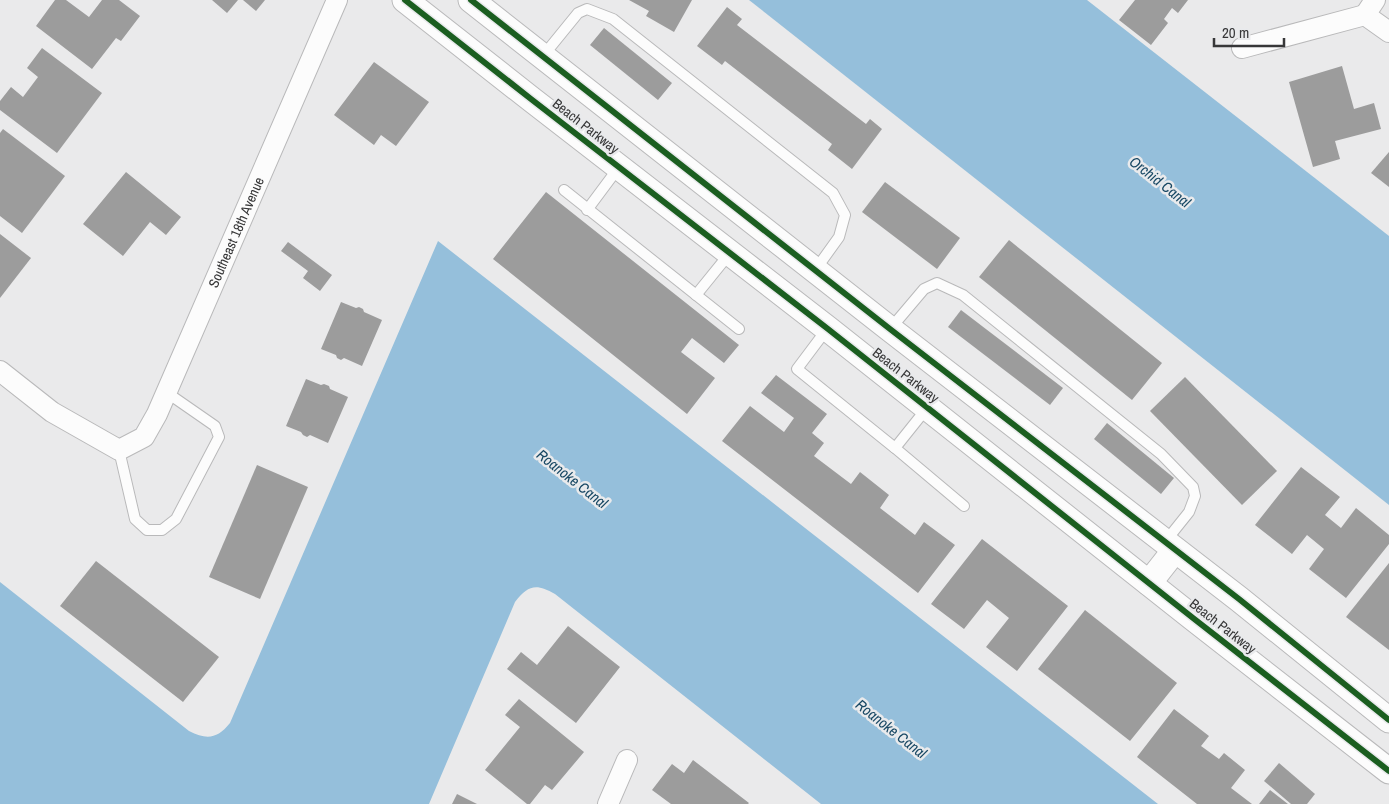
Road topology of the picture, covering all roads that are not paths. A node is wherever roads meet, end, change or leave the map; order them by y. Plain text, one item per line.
1 (336, 0) edge
2 (405, 0) edge
3 (471, 0) edge
4 (1370, 7) edge
5 (1389, 32) edge
6 (1242, 48) dead end
7 (543, 56) junction
8 (619, 167) junction
9 (564, 190) dead end
10 (588, 210) junction
11 (730, 253) junction
12 (815, 270) junction
13 (696, 295) junction
14 (850, 298) junction
15 (739, 329) dead end
16 (828, 329) junction
17 (890, 329) junction
18 (0, 371) edge
19 (166, 392) junction
20 (927, 408) junction
21 (895, 448) junction
22 (119, 450) junction
23 (964, 506) dead end
24 (1170, 546) junction
25 (1149, 584) junction
26 (1389, 720) edge
27 (627, 760) dead end
28 (1389, 771) edge
29 (608, 804) edge

1 - 19 street, Southeast 18th Avenue
2 - 8 street, Beach Parkway
3 - 7 street, Beach Parkway
4 - 5 street
4 - 6 street
7 - 12 street, Beach Parkway
7 - 12 lane
8 - 10 lane
8 - 11 street, Beach Parkway
9 - 10 lane
10 - 13 lane
11 - 13 lane
11 - 16 street, Beach Parkway
12 - 14 street, Beach Parkway
13 - 15 lane
14 - 16 street
14 - 17 street, Beach Parkway
16 - 20 street, Beach Parkway
16 - 21 lane
17 - 24 street, Beach Parkway
17 - 24 lane
18 - 22 street
19 - 22 street, Southeast 18th Avenue
19 - 22 lane
20 - 21 lane
20 - 25 street, Beach Parkway
21 - 23 lane
24 - 25 street
24 - 26 street, Beach Parkway
25 - 28 street, Beach Parkway
27 - 29 street

